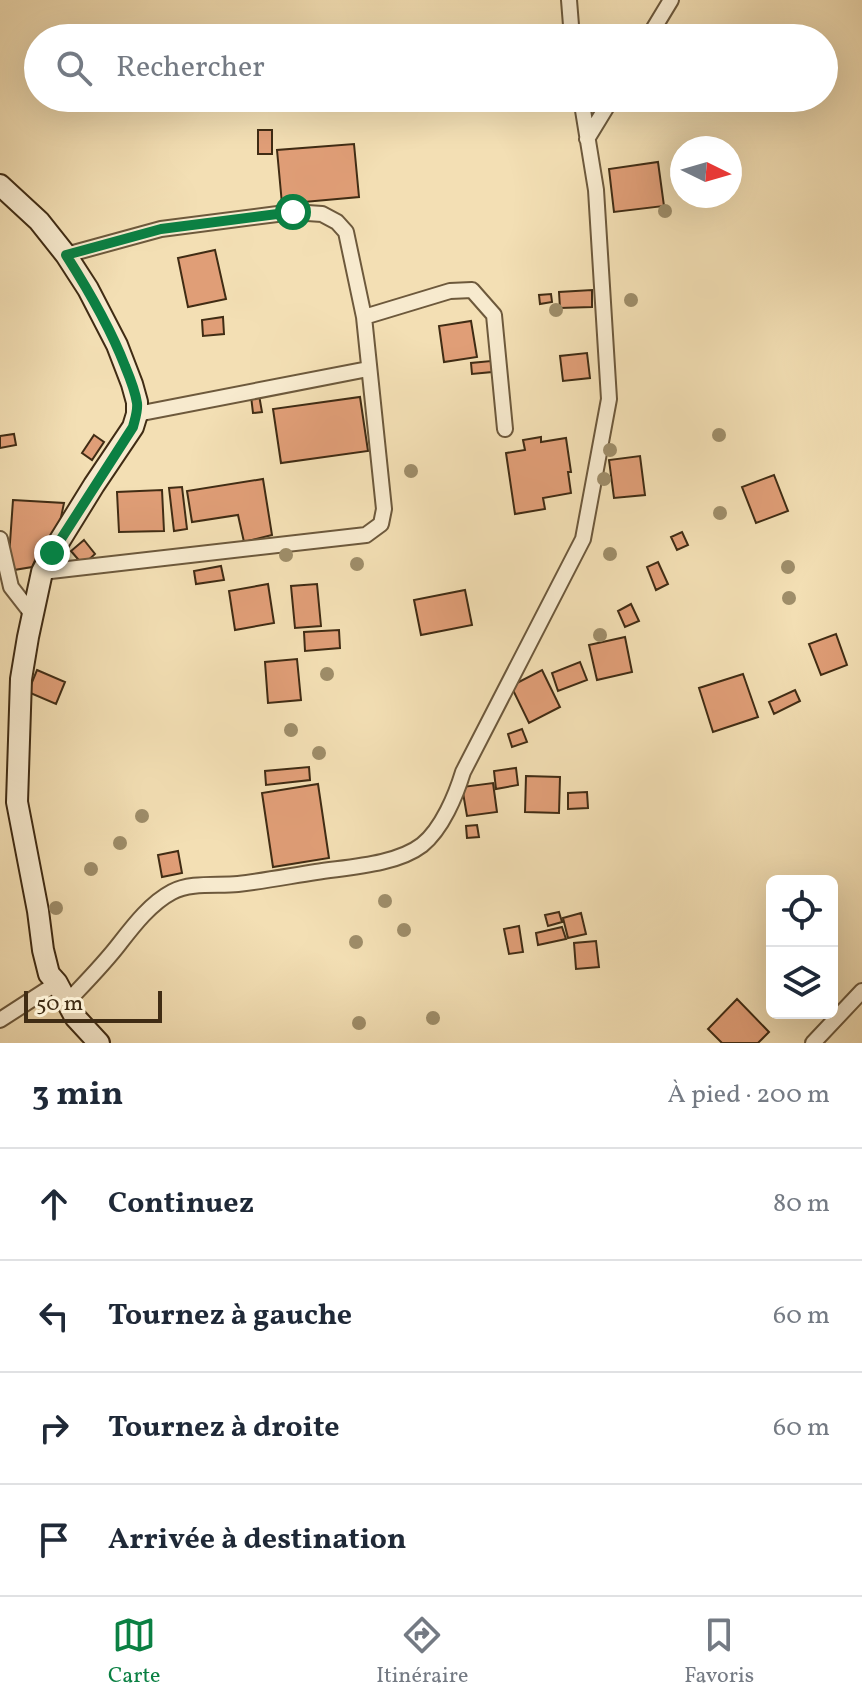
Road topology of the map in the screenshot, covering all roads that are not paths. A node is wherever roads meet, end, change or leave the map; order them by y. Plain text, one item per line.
1 (569, 0) edge
2 (671, 0) edge
3 (571, 24) edge
4 (656, 24) edge
5 (583, 112) edge
6 (603, 112) edge
7 (587, 139) junction
8 (0, 185) edge
9 (66, 255) junction
10 (364, 317) junction
11 (368, 369) junction
12 (137, 414) junction
13 (505, 429) dead end
14 (0, 539) edge
15 (42, 572) junction
16 (32, 614) junction
17 (57, 983) junction
18 (862, 991) edge
19 (67, 1002) junction
20 (0, 1020) edge
21 (99, 1043) edge
22 (813, 1043) edge

1 - 3 street
2 - 4 street
5 - 7 street
6 - 7 street
7 - 19 street
8 - 9 street
9 - 10 street
9 - 12 street
10 - 11 street
10 - 13 street
11 - 12 street
11 - 15 street
12 - 15 street
14 - 16 street
15 - 16 street
16 - 17 street
17 - 19 street
17 - 20 street
18 - 22 street
19 - 21 street

